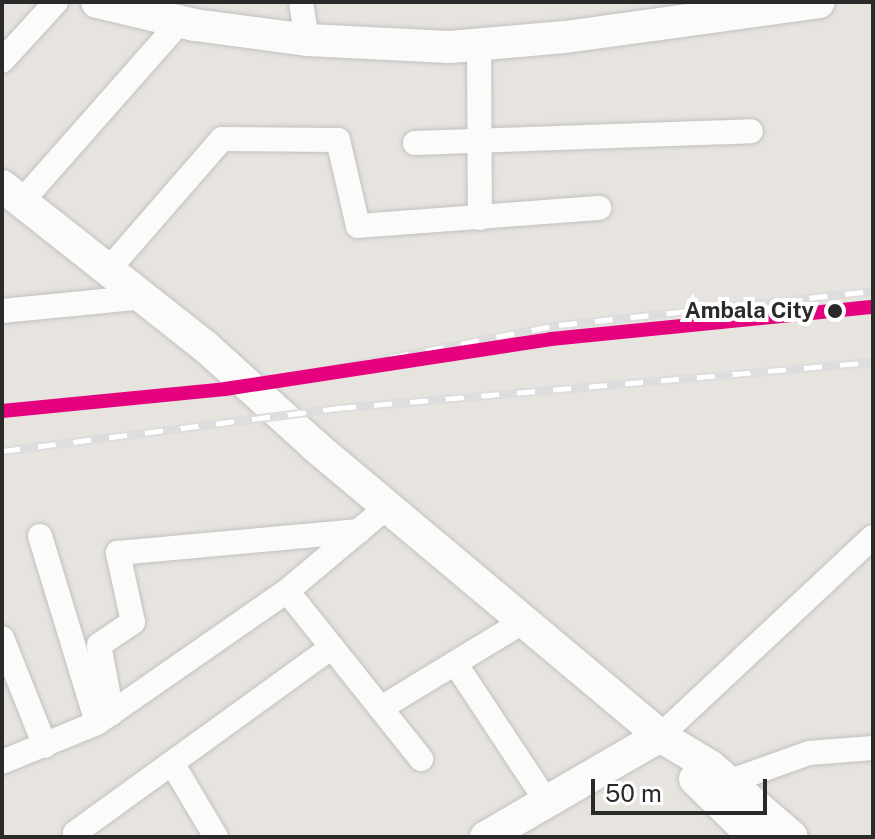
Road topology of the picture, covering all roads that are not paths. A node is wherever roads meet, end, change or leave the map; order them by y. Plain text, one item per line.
1 (56, 2) edge
2 (97, 2) edge
3 (301, 2) edge
4 (819, 2) edge
5 (180, 22) junction
6 (307, 40) junction
7 (479, 44) junction
8 (2, 61) edge
9 (751, 131) dead end
10 (479, 141) junction
11 (415, 143) dead end
12 (2, 164) edge
13 (16, 189) edge
14 (599, 208) dead end
15 (480, 218) junction
16 (104, 265) junction
17 (144, 297) junction
18 (2, 311) edge
19 (387, 507) junction
20 (359, 531) junction
21 (40, 536) dead end
22 (873, 537) edge
23 (287, 591) junction
24 (524, 621) junction
25 (2, 638) edge
26 (332, 647) junction
27 (455, 663) junction
28 (381, 708) junction
29 (105, 718) junction
30 (660, 736) junction
31 (45, 746) junction
32 (873, 748) edge
33 (421, 759) dead end
34 (2, 762) edge
35 (172, 763) junction
36 (728, 782) junction
37 (547, 802) junction
38 (77, 837) edge
39 (216, 837) edge
40 (486, 837) edge
41 (754, 837) edge
42 (792, 837) edge

1 - 8 street
2 - 5 main road
3 - 6 street
4 - 7 main road
5 - 6 main road
5 - 13 street
6 - 7 main road
7 - 10 street
9 - 10 street
10 - 11 street
10 - 15 street
12 - 13 main road
13 - 16 main road
14 - 15 street
15 - 16 street
16 - 17 main road
17 - 18 street
17 - 19 main road
19 - 20 street
19 - 24 main road
20 - 23 street
20 - 29 street
21 - 29 street
22 - 30 street
23 - 26 street
23 - 29 street
24 - 27 street
24 - 30 main road
25 - 31 street
26 - 28 street
26 - 35 street
27 - 28 street
27 - 37 street
28 - 33 street
29 - 31 street
30 - 36 main road
30 - 37 main road
30 - 41 main road
31 - 34 street
32 - 36 street
35 - 38 street
35 - 39 street
36 - 42 main road
37 - 40 main road

